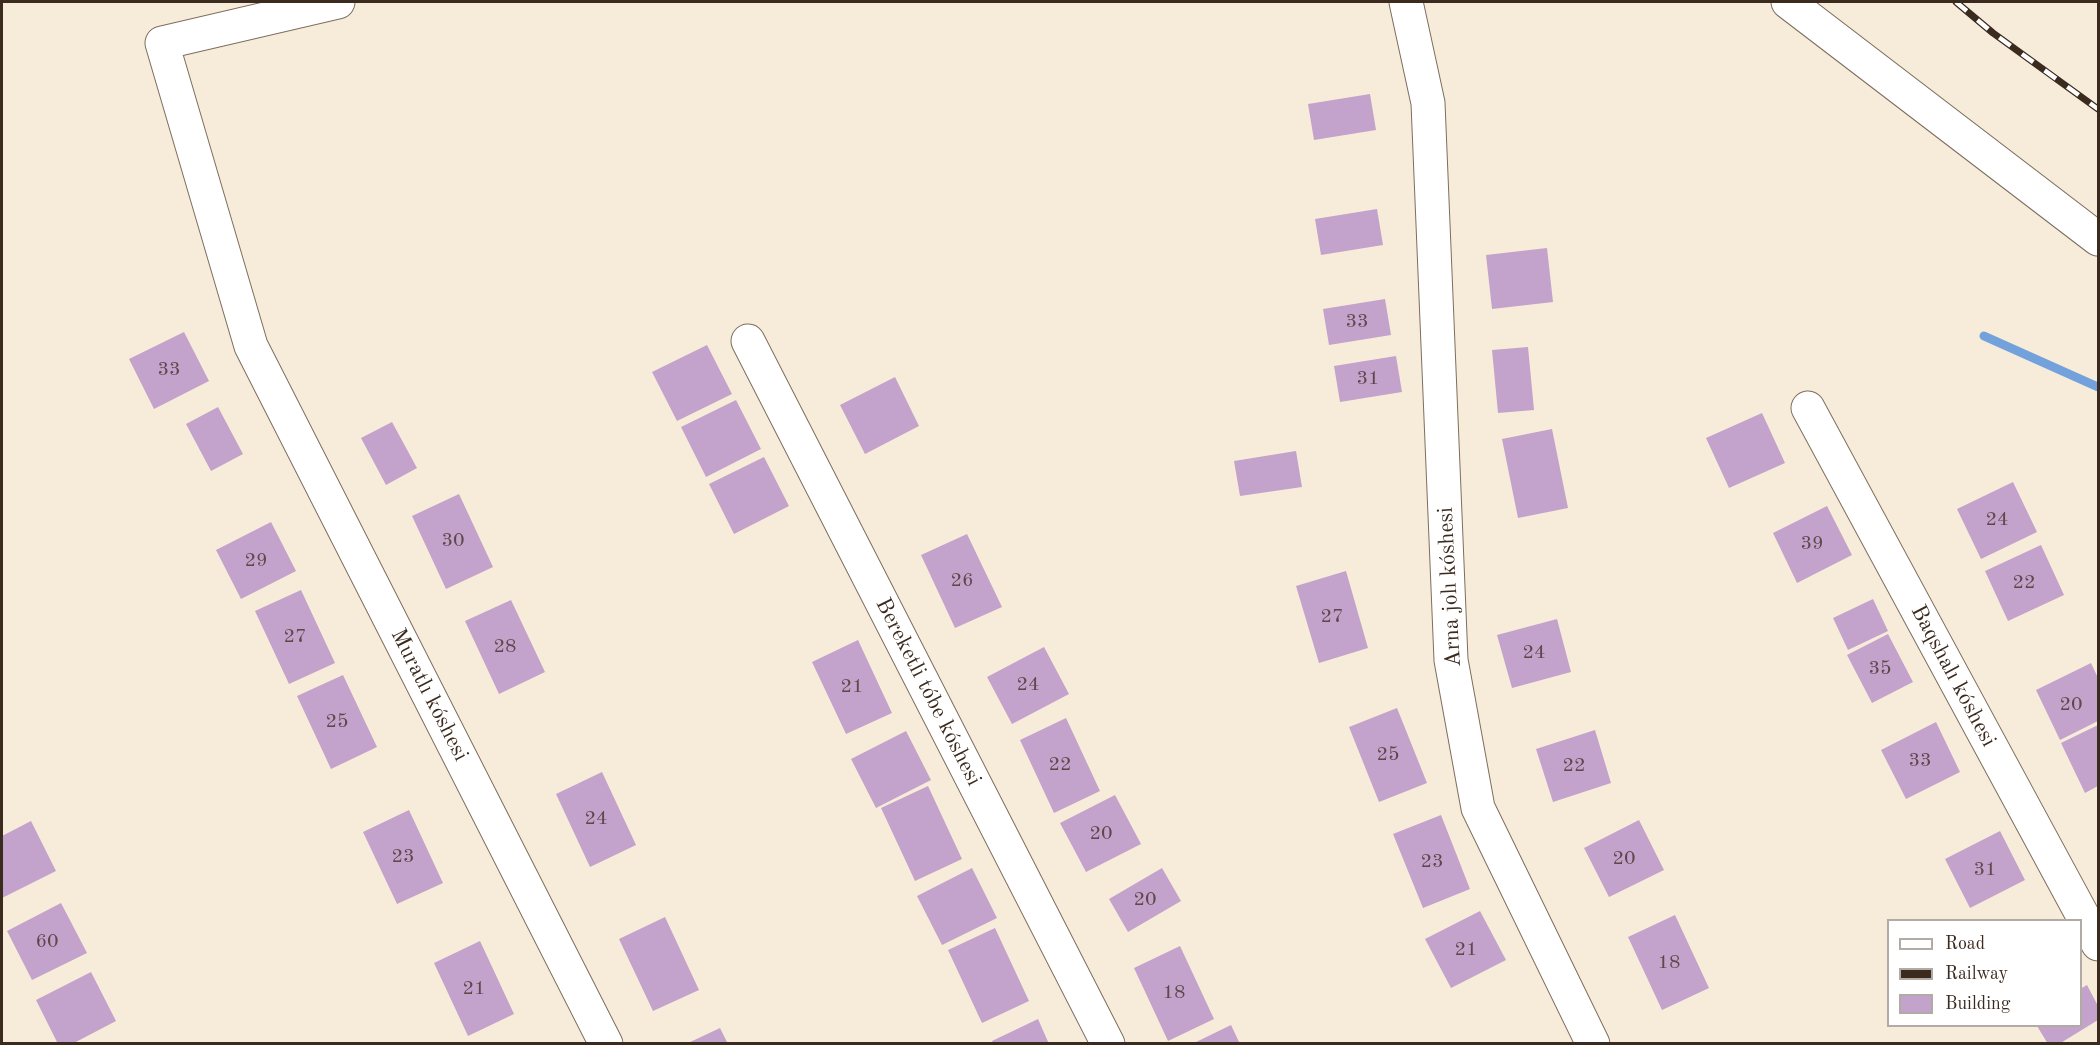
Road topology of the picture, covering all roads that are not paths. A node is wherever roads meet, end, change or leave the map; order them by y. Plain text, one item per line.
1 (338, 2) edge
2 (1406, 2) edge
3 (1788, 2) edge
4 (2098, 239) edge
5 (748, 341) dead end
6 (1808, 408) dead end
7 (2098, 944) edge
8 (606, 1044) edge
9 (1108, 1044) edge
10 (1593, 1044) edge

1 - 8 street, Muratlı kóshesi
2 - 10 street, Arna jolı kóshesi
3 - 4 street
5 - 9 street, Bereketli tóbe kóshesi
6 - 7 street, Baqshalı kóshesi

